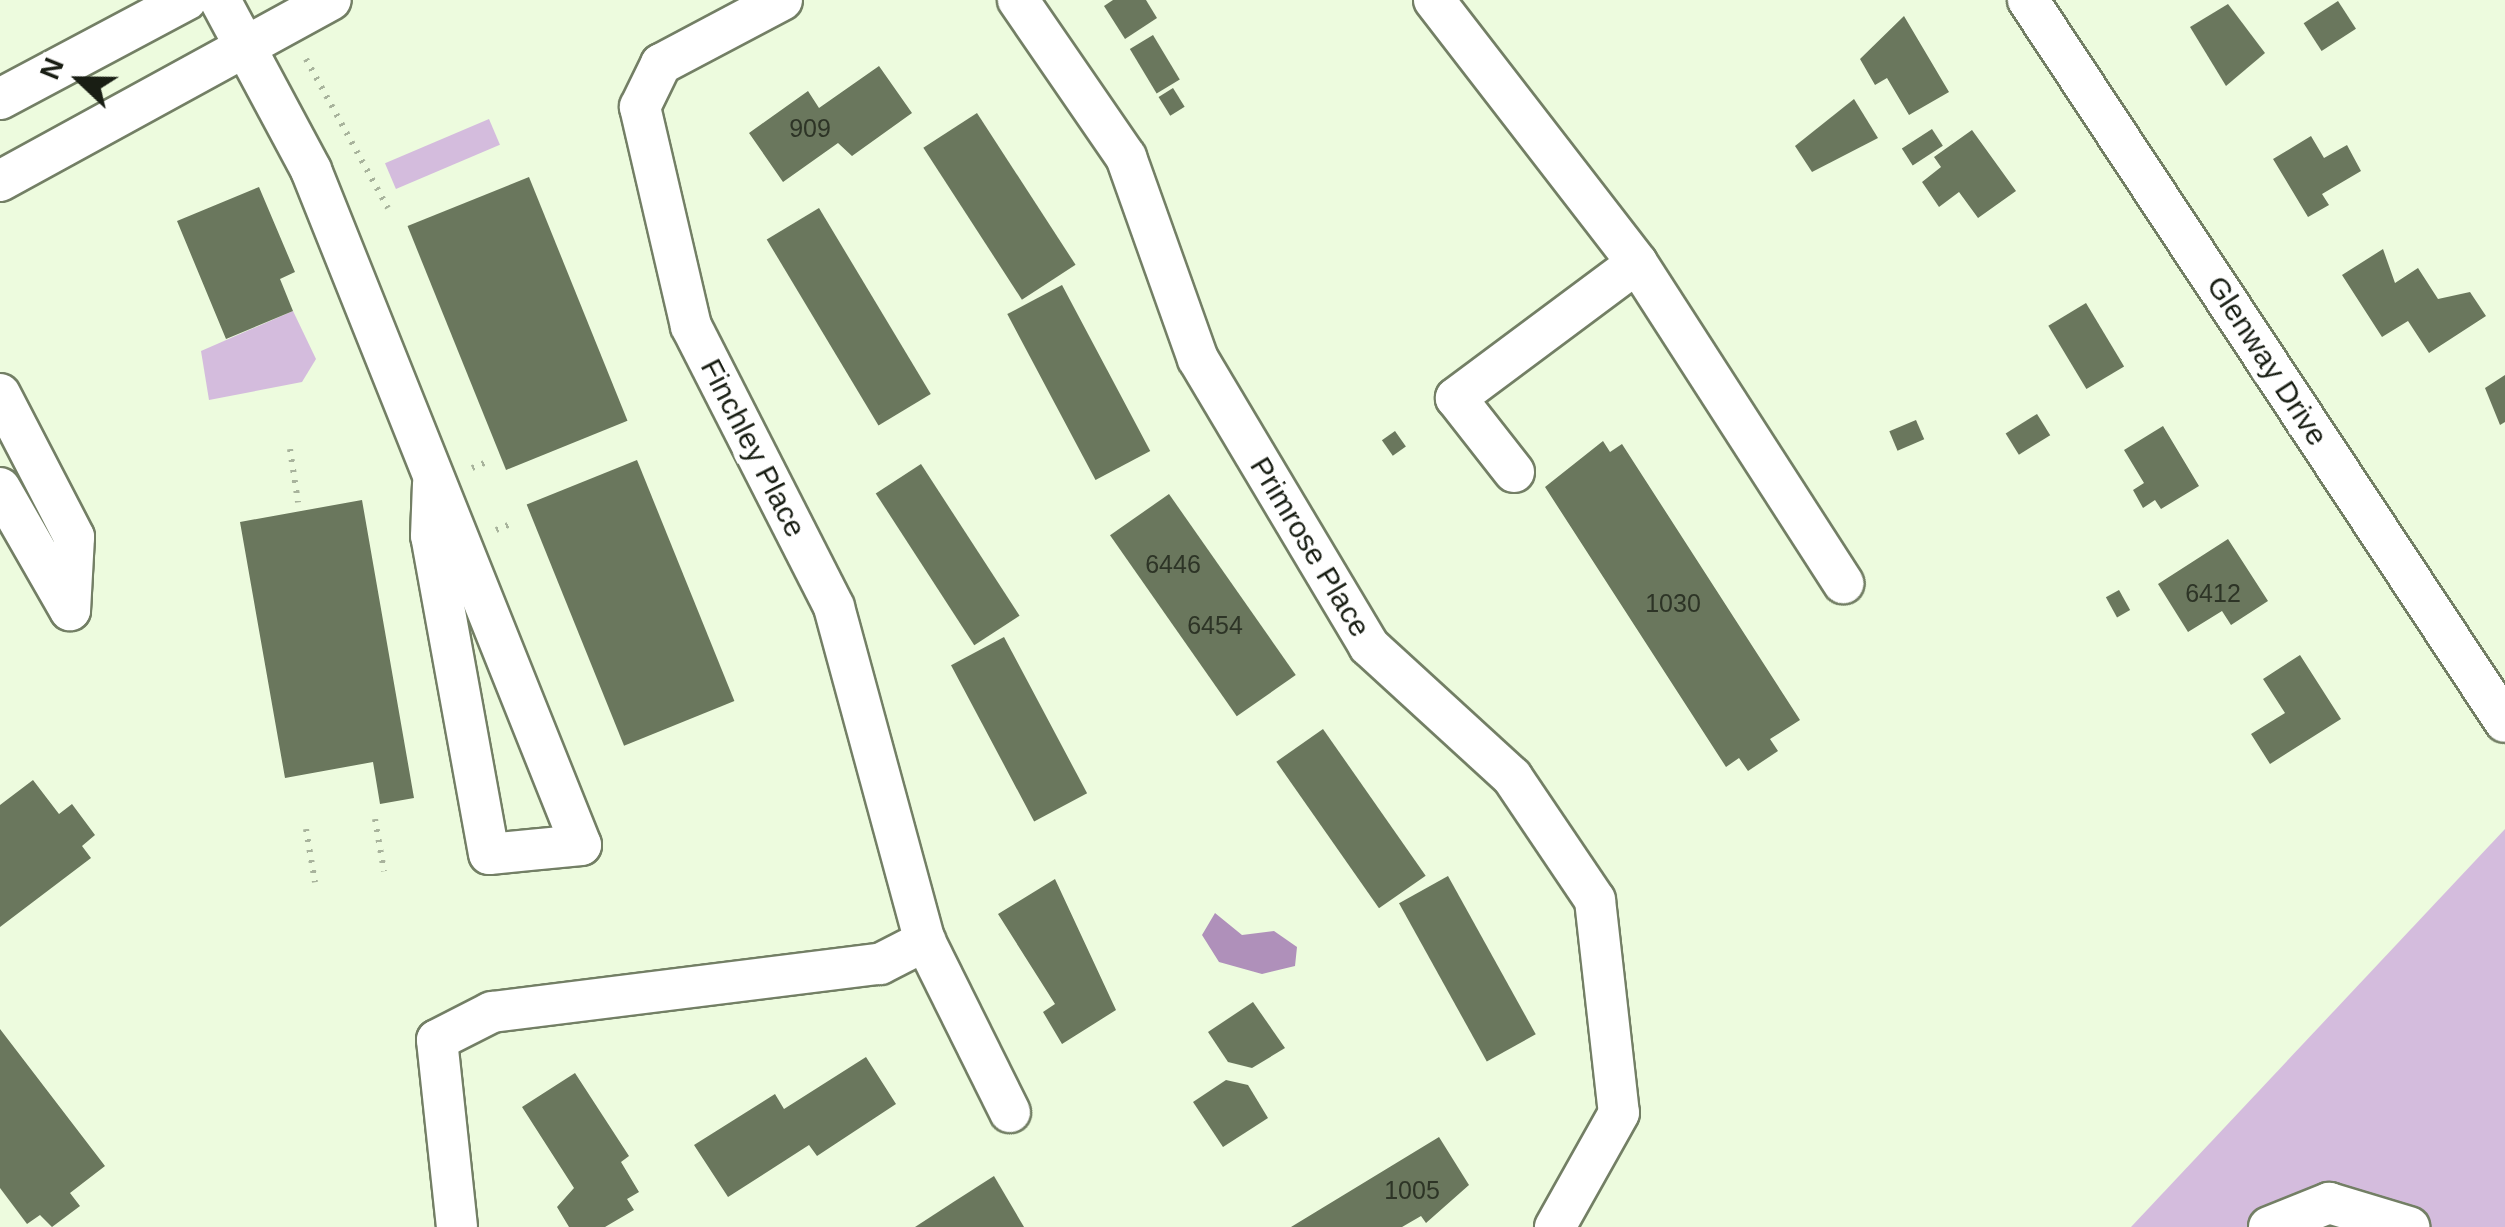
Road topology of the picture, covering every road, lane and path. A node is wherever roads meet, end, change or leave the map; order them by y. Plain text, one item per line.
1 (220, 0) edge
2 (331, 0) edge
3 (1018, 0) edge
4 (1434, 0) edge
5 (2028, 0) edge
6 (169, 4) edge
7 (771, 4) edge
8 (246, 46) junction
9 (306, 59) dead end
10 (0, 99) edge
11 (0, 182) edge
12 (388, 208) dead end
13 (1637, 262) junction
14 (0, 394) edge
15 (290, 449) dead end
16 (1514, 472) dead end
17 (433, 484) junction
18 (0, 488) edge
19 (298, 502) dead end
20 (1843, 583) dead end
21 (2505, 722) edge
22 (375, 819) dead end
23 (306, 829) dead end
24 (384, 871) dead end
25 (315, 882) dead end
26 (925, 942) junction
27 (1010, 1112) dead end
28 (456, 1227) edge
29 (1555, 1227) edge
30 (2269, 1227) edge
31 (2410, 1227) edge

1 - 8 street
2 - 8 street
3 - 29 street, Primrose Place
4 - 13 street
5 - 21 street, Glenway Drive
6 - 10 street
7 - 26 street, Finchley Place
8 - 11 street
8 - 17 street
9 - 12 path
13 - 16 street
13 - 20 street
14 - 18 street
15 - 19 path
17 - 17 street
22 - 24 path
23 - 25 path
26 - 27 street, Finchley Place
26 - 28 street
30 - 31 street

